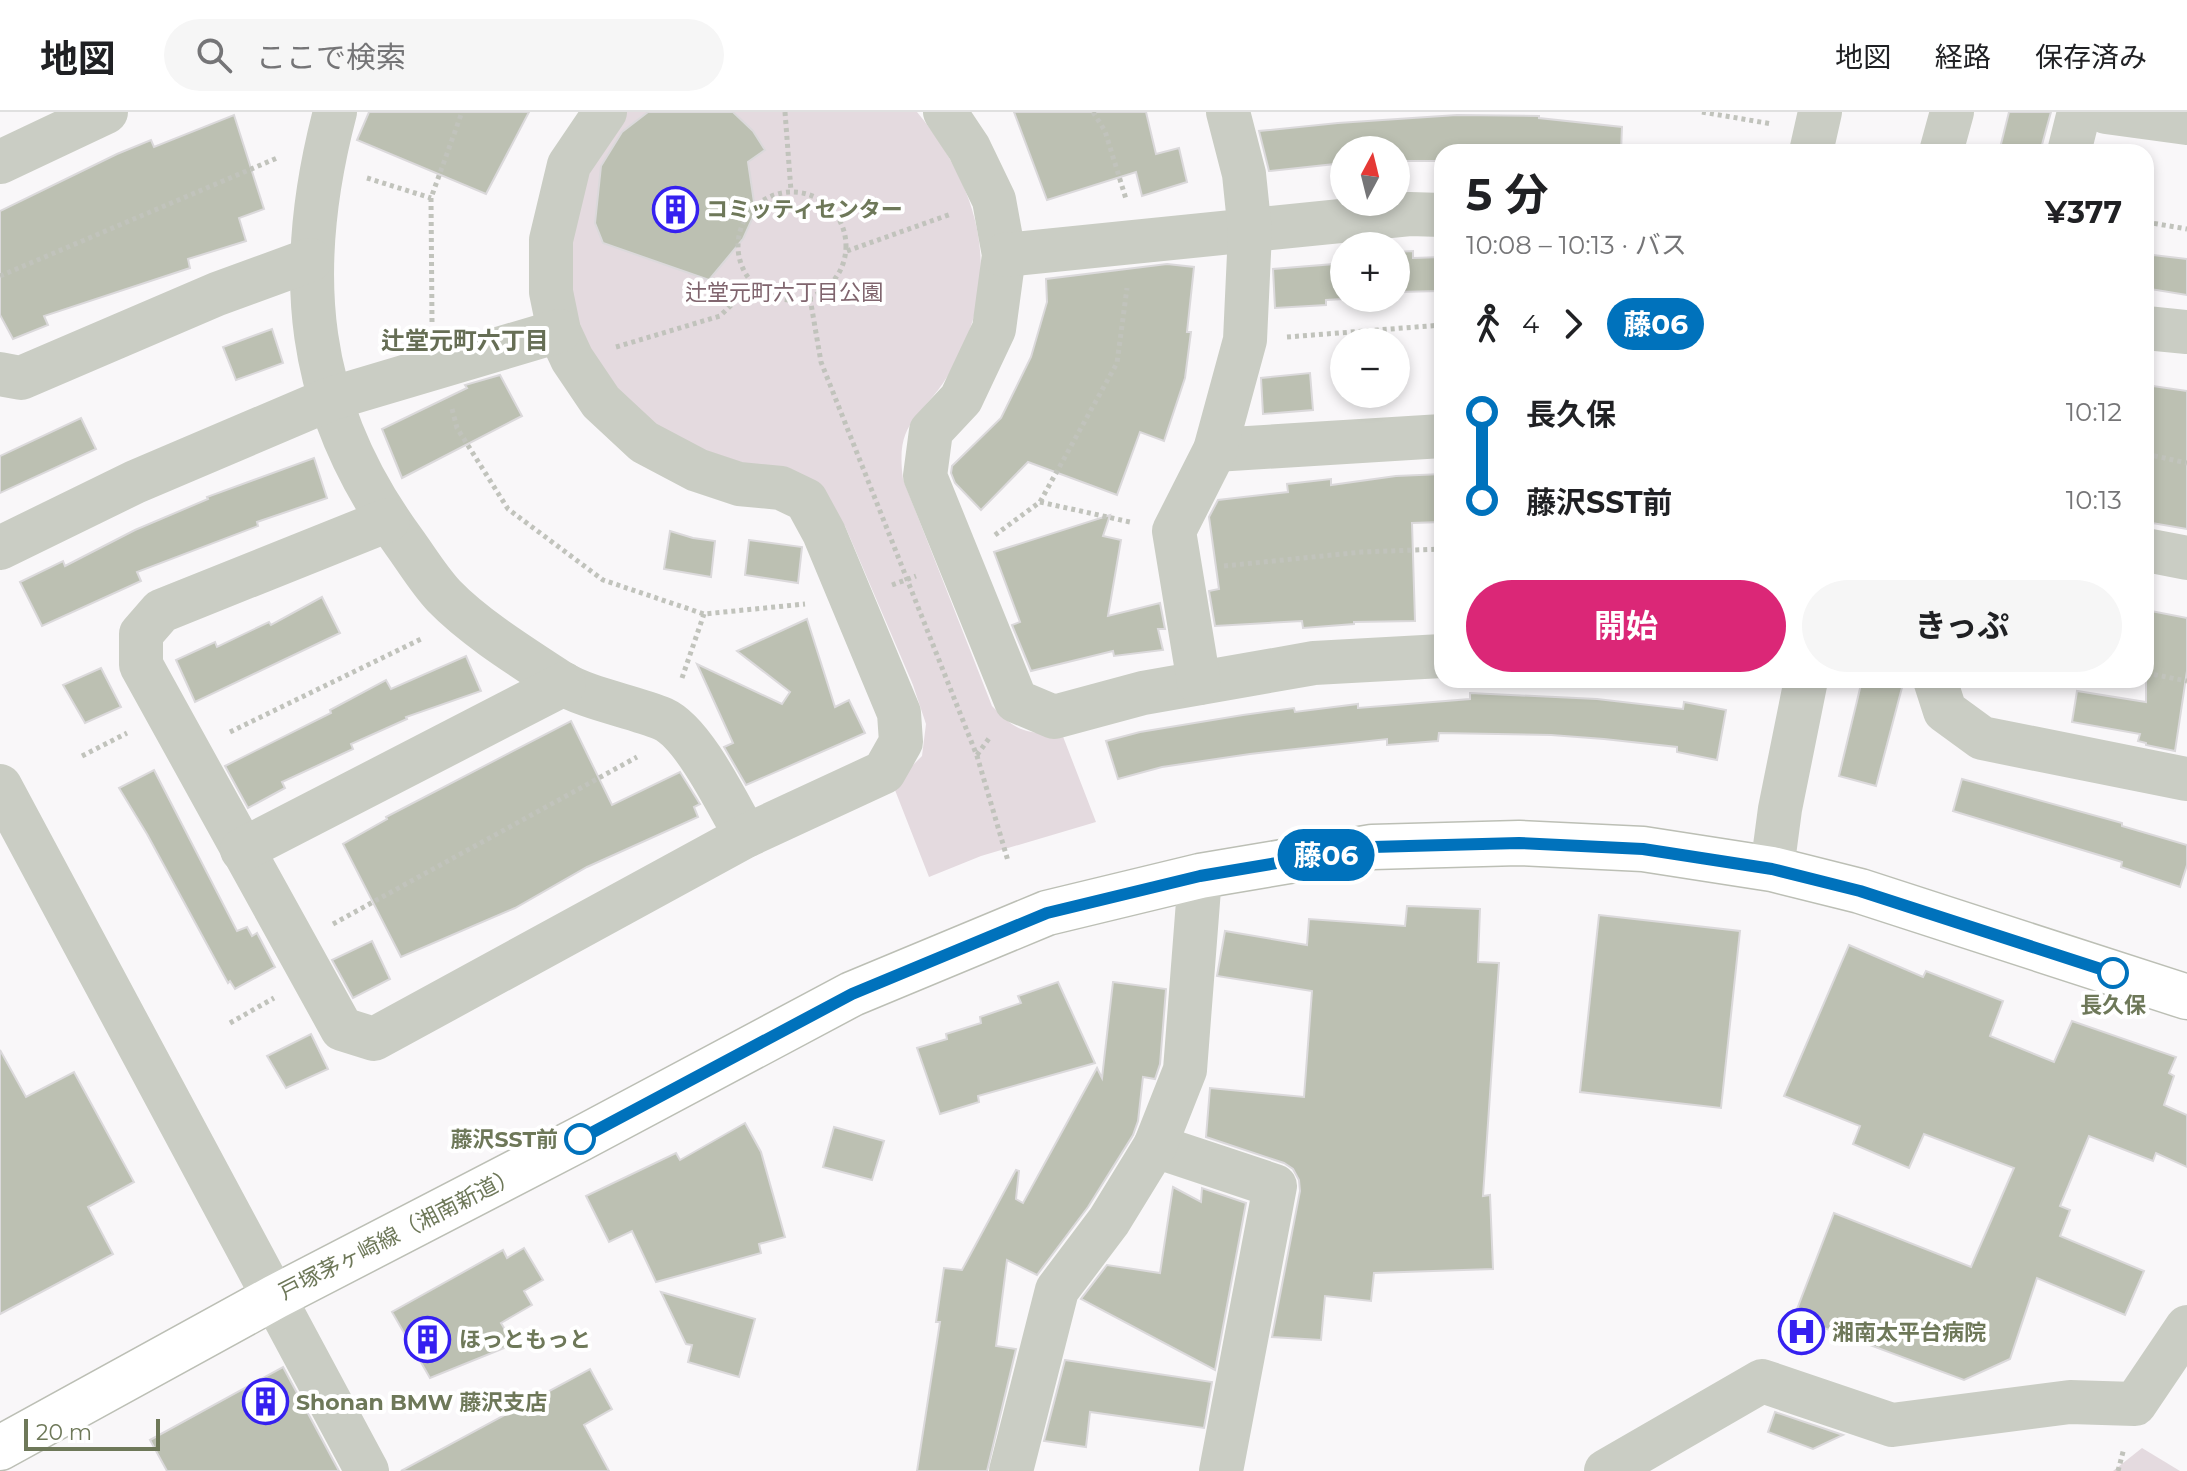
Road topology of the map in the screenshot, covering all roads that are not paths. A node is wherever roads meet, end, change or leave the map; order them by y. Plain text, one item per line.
1 (106, 112) edge
2 (335, 112) edge
3 (605, 112) edge
4 (945, 112) edge
5 (1228, 112) edge
6 (1952, 112) edge
7 (2079, 112) edge
8 (2106, 112) edge
9 (2187, 123) edge
10 (1943, 144) edge
11 (2071, 144) edge
12 (0, 162) edge
13 (1434, 215) edge
14 (1250, 232) junction
15 (1004, 255) junction
16 (310, 260) junction
17 (2154, 329) edge
18 (2187, 332) edge
19 (565, 345) junction
20 (0, 374) edge
21 (330, 399) junction
22 (1434, 436) edge
23 (1215, 450) junction
24 (388, 520) junction
25 (0, 548) edge
26 (2154, 552) edge
27 (2187, 558) edge
28 (1434, 656) edge
29 (1199, 683) junction
30 (564, 684) junction
31 (1804, 688) edge
32 (1938, 688) edge
33 (2186, 778) edge
34 (0, 786) edge
35 (2187, 803) edge
36 (746, 836) junction
37 (242, 850) junction
38 (1772, 869) junction
39 (1200, 876) junction
40 (2187, 997) edge
41 (1155, 1146) junction
42 (275, 1297) junction
43 (2187, 1327) edge
44 (0, 1448) edge
45 (367, 1471) edge
46 (1011, 1471) edge
47 (1221, 1471) edge
48 (1606, 1471) edge

1 - 12 street
2 - 16 street
3 - 19 street
4 - 15 street
5 - 14 street
6 - 10 street
7 - 11 street
8 - 9 street
13 - 14 street
14 - 15 street
14 - 23 street
15 - 29 street
16 - 20 street
16 - 21 street
17 - 18 street
19 - 21 street
19 - 36 street
21 - 24 street
21 - 25 street
22 - 23 street
23 - 29 street
24 - 30 street
24 - 37 street
26 - 27 street
28 - 29 street
30 - 36 street
30 - 37 street
31 - 38 street
32 - 33 street
33 - 35 street
34 - 42 street
36 - 37 street
38 - 39 main road, 戸塚茅ヶ崎線（湘南新道）
38 - 40 main road, 戸塚茅ヶ崎線（湘南新道）
39 - 41 street
39 - 42 main road, 戸塚茅ヶ崎線（湘南新道）
41 - 46 street
41 - 47 street
42 - 44 main road, 戸塚茅ヶ崎線（湘南新道）
42 - 45 street
43 - 48 street

